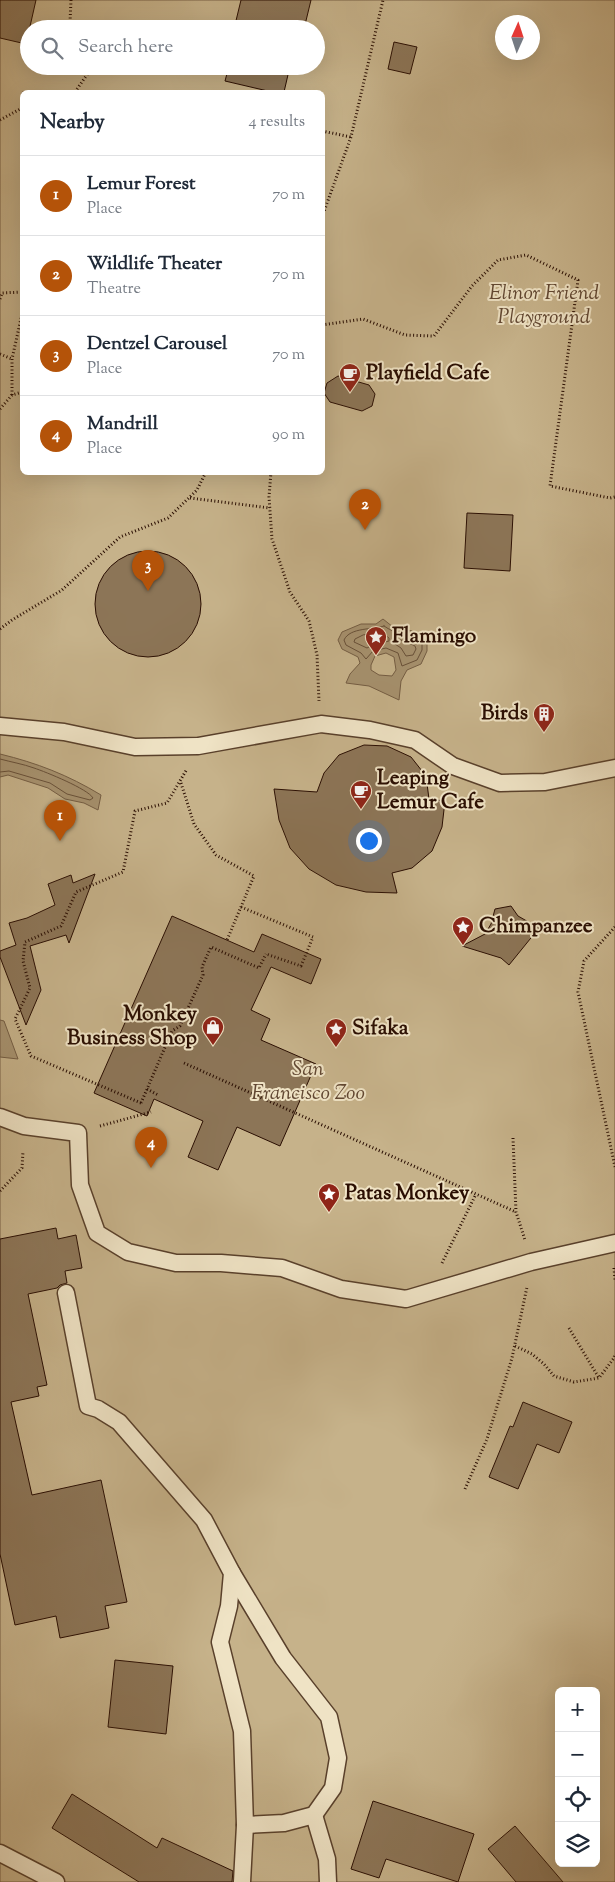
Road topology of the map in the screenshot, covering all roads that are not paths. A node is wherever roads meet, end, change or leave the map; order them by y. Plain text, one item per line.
1 (0, 726) edge
2 (615, 768) edge
3 (0, 1117) edge
4 (615, 1243) edge
5 (66, 1293) dead end
6 (232, 1573) junction
7 (314, 1815) junction
8 (245, 1825) junction
9 (0, 1853) edge
10 (56, 1882) edge
11 (242, 1882) edge
12 (328, 1882) edge

1 - 2 lane
3 - 4 lane
5 - 6 lane
6 - 7 lane
6 - 8 lane
7 - 8 lane
7 - 12 lane
8 - 11 lane
9 - 10 lane

